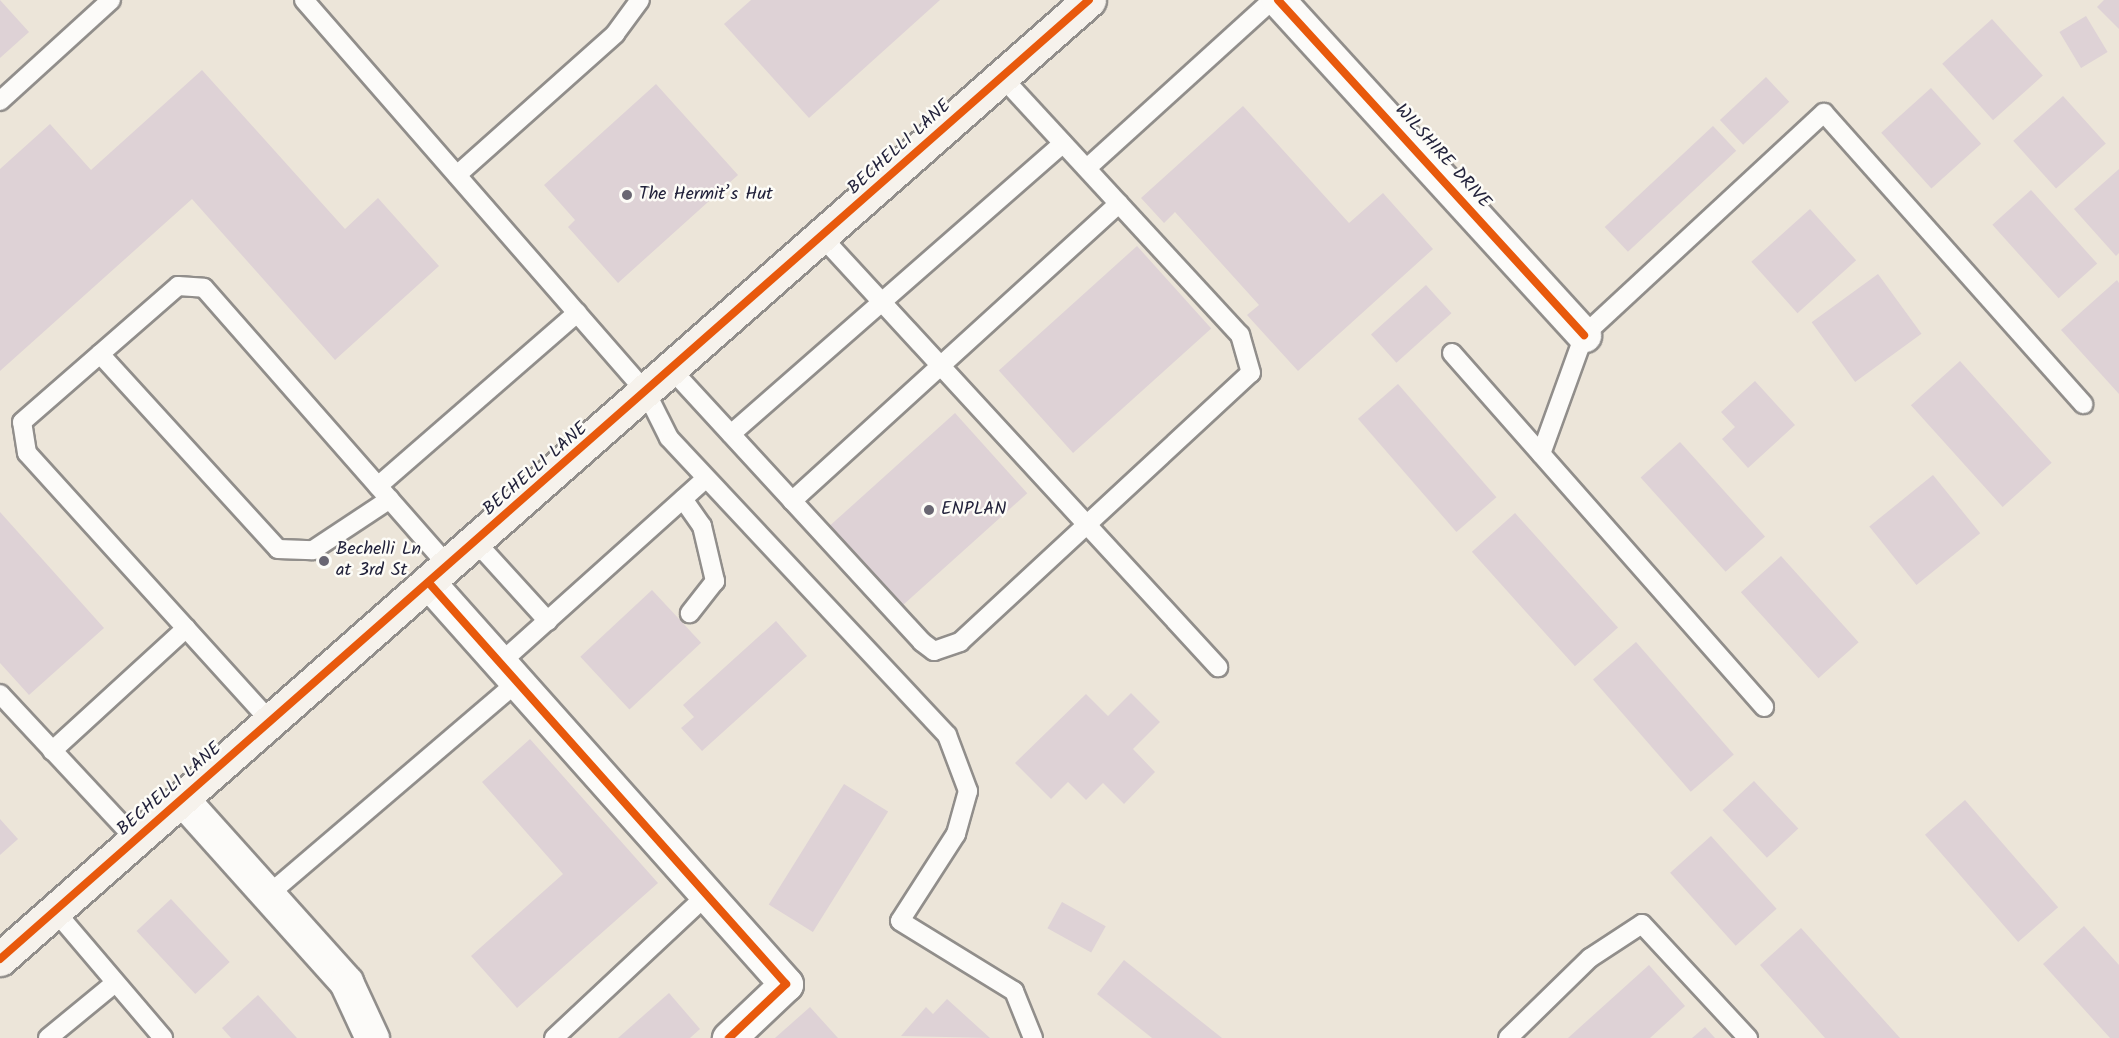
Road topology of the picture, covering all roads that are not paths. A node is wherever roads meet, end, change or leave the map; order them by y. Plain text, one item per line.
1 (111, 0) edge
2 (304, 0) edge
3 (639, 0) edge
4 (1089, 0) edge
5 (1272, 0) edge
6 (1278, 0) edge
7 (1002, 77) junction
8 (0, 101) edge
9 (1063, 143) junction
10 (1086, 168) junction
11 (457, 175) junction
12 (1119, 203) junction
13 (822, 237) junction
14 (882, 301) junction
15 (577, 313) junction
16 (1584, 335) junction
17 (1452, 353) dead end
18 (100, 354) junction
19 (940, 365) junction
20 (672, 370) junction
21 (646, 392) junction
22 (2083, 404) dead end
23 (731, 434) junction
24 (1541, 454) junction
25 (706, 478) junction
26 (384, 493) junction
27 (683, 499) junction
28 (792, 501) junction
29 (1089, 526) junction
30 (476, 542) junction
31 (439, 575) junction
32 (690, 613) dead end
33 (548, 621) junction
34 (183, 624) junction
35 (1218, 667) dead end
36 (507, 673) junction
37 (0, 694) edge
38 (1764, 707) dead end
39 (271, 722) junction
40 (52, 751) junction
41 (182, 799) junction
42 (136, 840) junction
43 (709, 893) junction
44 (268, 895) junction
45 (55, 911) junction
46 (0, 959) edge
47 (115, 983) junction
48 (48, 1038) edge
49 (163, 1038) edge
50 (372, 1038) edge
51 (554, 1038) edge
52 (729, 1038) edge
53 (1033, 1038) edge
54 (1508, 1038) edge
55 (1748, 1038) edge

1 - 8 lane
2 - 11 lane
3 - 11 lane
4 - 7 main road, BECHELLI LANE
5 - 10 lane
6 - 16 street, WILSHIRE DRIVE
7 - 9 lane
7 - 13 main road, BECHELLI LANE
9 - 10 lane
9 - 14 lane
10 - 12 lane
11 - 15 lane
12 - 19 lane
12 - 29 lane
13 - 14 lane
13 - 20 main road, BECHELLI LANE
14 - 19 lane
14 - 23 lane
15 - 21 lane
15 - 26 lane
16 - 22 lane
16 - 24 lane
17 - 24 lane
18 - 26 lane
18 - 26 lane
18 - 34 lane
19 - 28 lane
19 - 29 lane
20 - 21 main road, BECHELLI LANE
20 - 23 lane
21 - 25 lane
21 - 30 main road, BECHELLI LANE
23 - 28 lane
24 - 38 lane
25 - 27 lane
25 - 53 lane
26 - 31 lane
27 - 32 lane
27 - 33 lane
28 - 29 lane
29 - 35 lane
30 - 31 main road, BECHELLI LANE
30 - 33 lane
31 - 36 street
31 - 39 main road, BECHELLI LANE
33 - 36 lane
34 - 39 lane
34 - 40 lane
36 - 43 street
36 - 44 lane
37 - 40 lane
39 - 41 main road, BECHELLI LANE
40 - 42 lane
41 - 42 main road, BECHELLI LANE
41 - 44 street
42 - 45 main road, BECHELLI LANE
43 - 51 lane
43 - 52 street
44 - 50 street
45 - 46 main road, BECHELLI LANE
45 - 47 lane
47 - 48 lane
47 - 49 lane
54 - 55 lane

